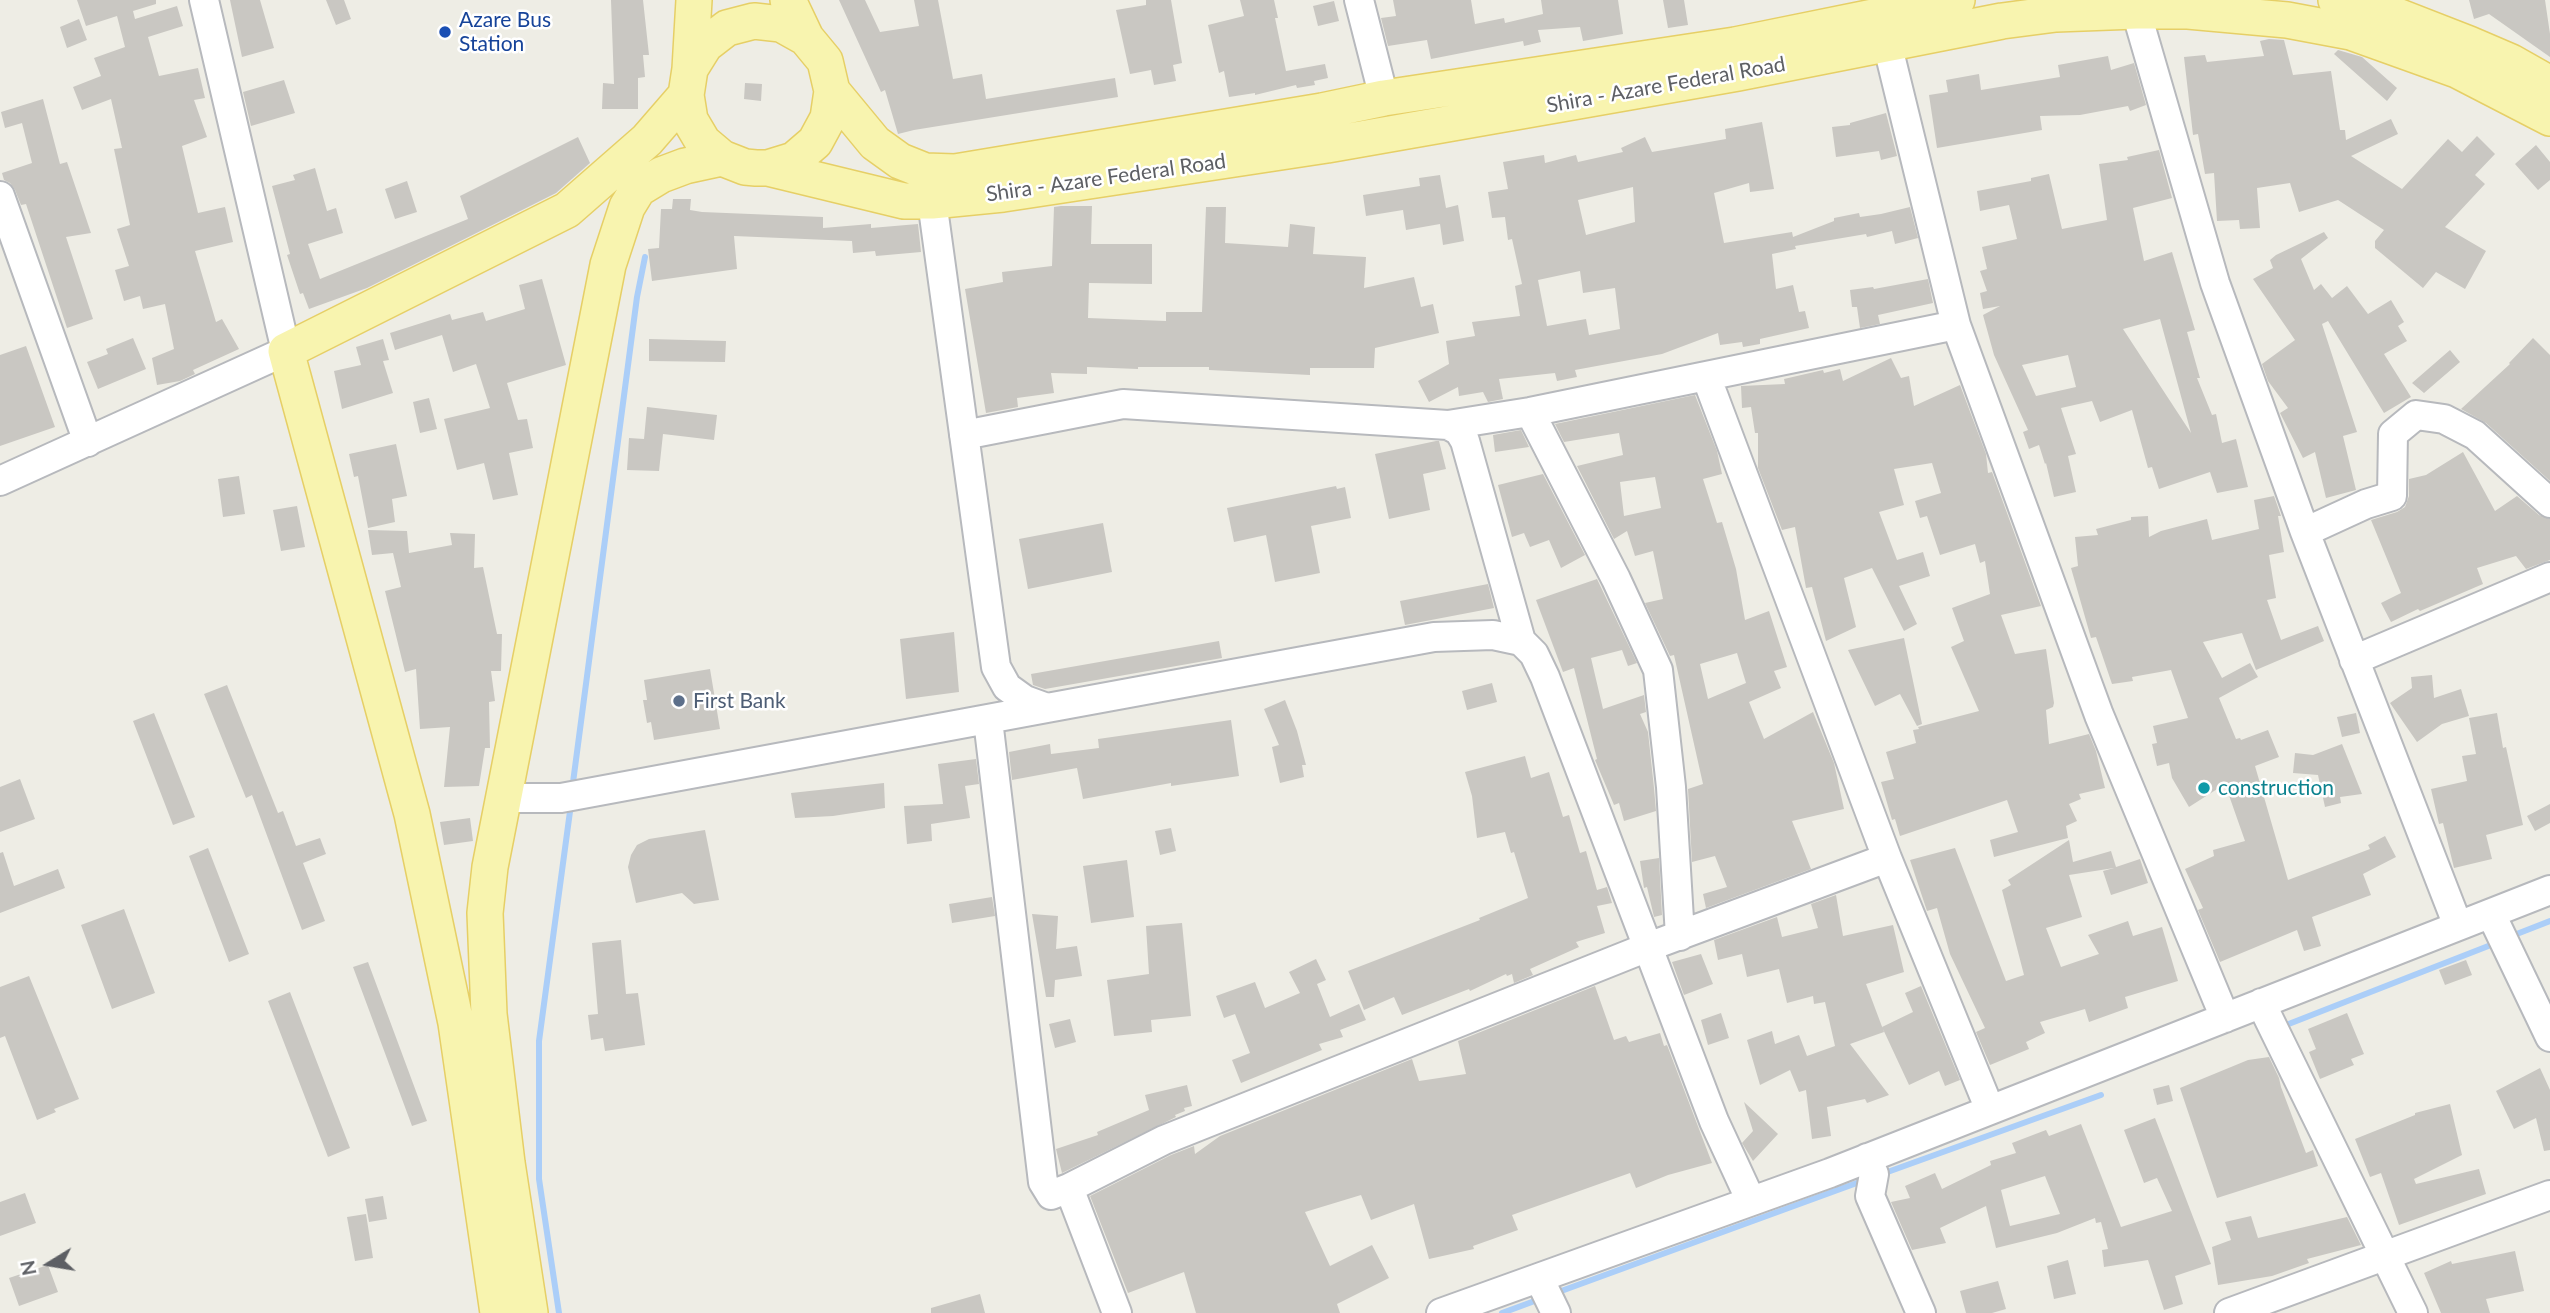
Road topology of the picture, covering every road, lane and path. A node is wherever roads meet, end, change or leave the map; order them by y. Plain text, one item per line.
1 (204, 0) edge
2 (694, 0) edge
3 (788, 0) edge
4 (1359, 0) edge
5 (2336, 0) edge
6 (1945, 2) edge
7 (2013, 10) edge
8 (2136, 11) junction
9 (2368, 13) edge
10 (806, 38) junction
11 (1887, 43) junction
12 (688, 82) junction
13 (2550, 84) edge
14 (832, 91) junction
15 (1384, 98) junction
16 (2550, 118) edge
17 (1233, 143) junction
18 (722, 158) junction
19 (768, 168) junction
20 (0, 196) edge
21 (932, 201) junction
22 (1956, 325) junction
23 (286, 351) junction
24 (1706, 376) junction
25 (1530, 412) junction
26 (1448, 425) junction
27 (964, 435) junction
28 (88, 442) junction
29 (0, 481) edge
30 (2550, 503) edge
31 (2305, 533) junction
32 (2550, 577) edge
33 (1521, 641) junction
34 (2354, 660) junction
35 (1047, 708) junction
36 (988, 720) junction
37 (504, 798) junction
38 (1887, 858) junction
39 (2550, 890) edge
40 (2458, 926) junction
41 (2499, 930) junction
42 (1680, 936) junction
43 (1648, 947) junction
44 (2225, 1018) junction
45 (2270, 1020) junction
46 (2550, 1037) edge
47 (1990, 1110) junction
48 (1871, 1176) junction
49 (1069, 1188) junction
50 (2550, 1195) edge
51 (1751, 1201) junction
52 (2385, 1256) junction
53 (1548, 1297) edge
54 (498, 1313) edge
55 (530, 1313) edge
56 (1117, 1313) edge
57 (1441, 1313) edge
58 (1921, 1313) edge
59 (2229, 1313) edge
60 (2413, 1313) edge

1 - 23 street
2 - 12 main road
3 - 10 main road
4 - 15 street
5 - 9 main road, Shira - Azare Federal Road
6 - 15 main road, Shira - Azare Federal Road
7 - 8 main road, Shira - Azare Federal Road
7 - 11 main road, Shira - Azare Federal Road
8 - 9 main road, Shira - Azare Federal Road
8 - 31 street
9 - 13 main road, Shira - Azare Federal Road
9 - 16 main road, Shira - Azare Federal Road
10 - 12 main road
10 - 14 main road
11 - 17 main road, Shira - Azare Federal Road
11 - 22 street
12 - 18 main road
12 - 23 main road
14 - 17 main road, Shira - Azare Federal Road
14 - 19 main road
15 - 17 main road, Shira - Azare Federal Road
17 - 21 main road, Shira - Azare Federal Road
18 - 19 main road
18 - 37 main road
19 - 21 main road, Shira - Azare Federal Road
20 - 28 street
21 - 27 street
22 - 24 street
22 - 44 street
23 - 28 street
23 - 54 main road
24 - 25 street
24 - 38 street
25 - 26 street
25 - 42 street
26 - 27 street
26 - 33 street
27 - 35 street
28 - 29 street
30 - 31 street
31 - 34 street
32 - 34 street
33 - 35 street
33 - 43 street
34 - 40 street
35 - 36 street
36 - 37 street
36 - 49 street
37 - 55 main road
38 - 42 street
38 - 47 street
39 - 41 street
40 - 41 street
40 - 45 street
41 - 46 street
42 - 43 street
43 - 49 street
43 - 51 street
44 - 45 street
44 - 47 street
45 - 52 street
47 - 48 street
48 - 51 street
48 - 58 street
49 - 56 street
50 - 52 street
51 - 53 street
52 - 59 street
52 - 60 street
53 - 57 street

